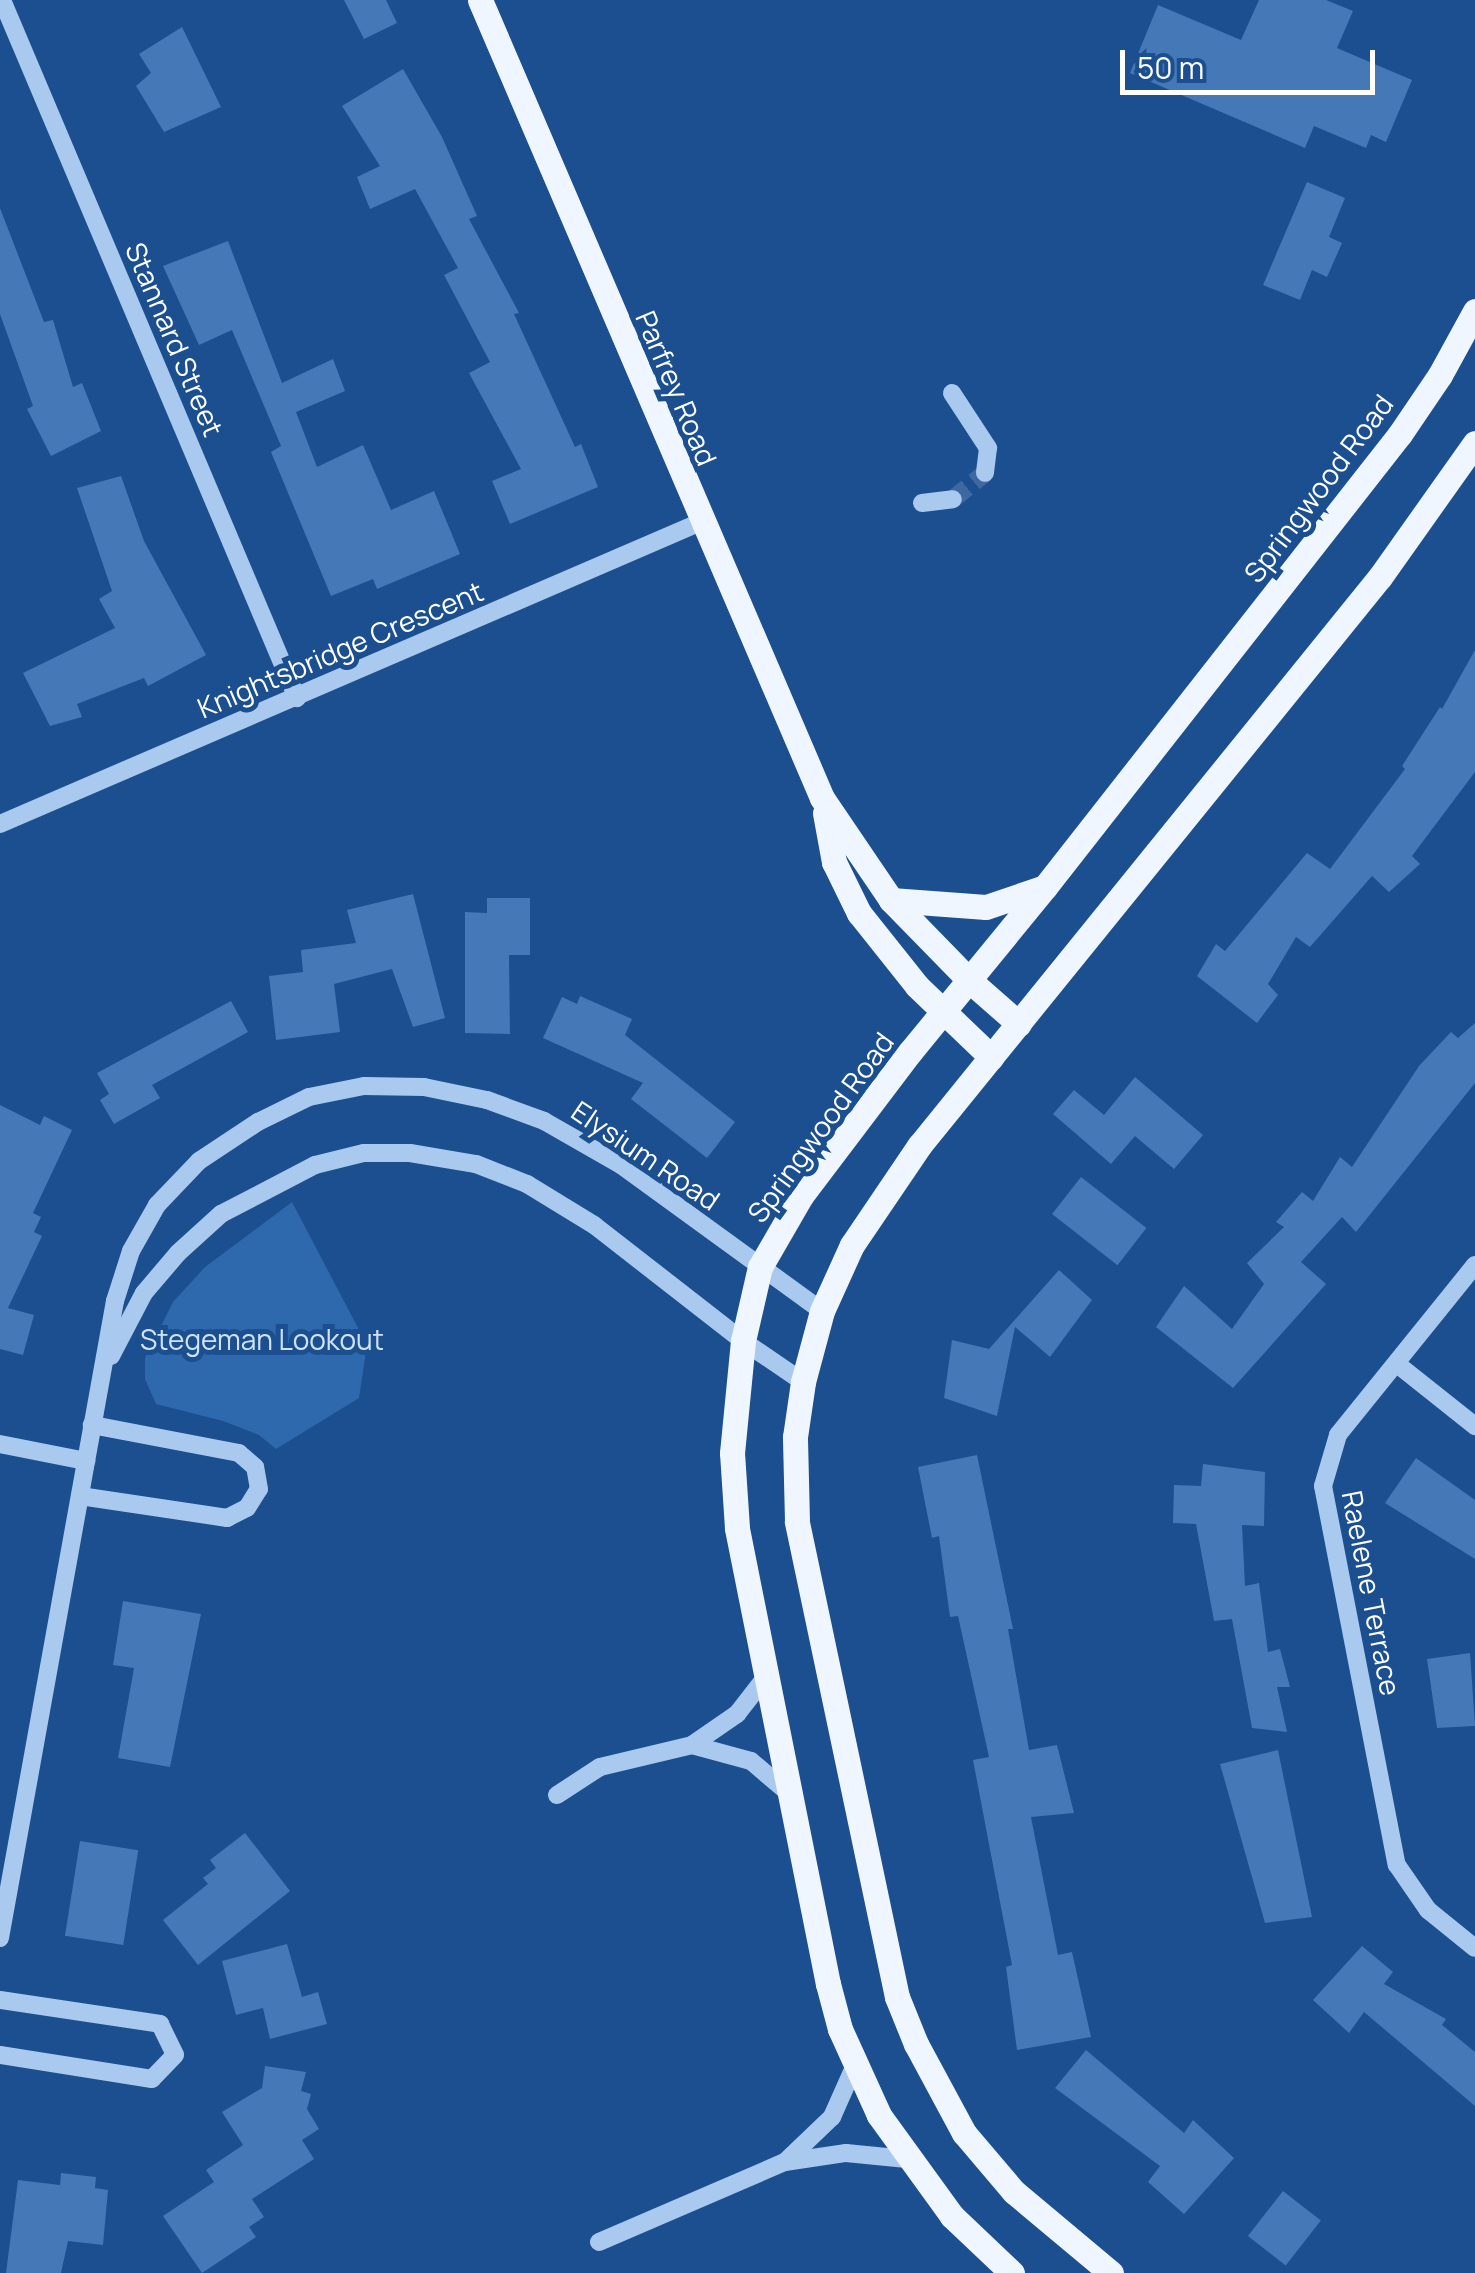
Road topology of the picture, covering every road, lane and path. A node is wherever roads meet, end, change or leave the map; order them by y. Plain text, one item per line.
1 (2, 0) edge
2 (480, 0) edge
3 (1475, 311) edge
4 (952, 393) dead end
5 (1475, 443) edge
6 (985, 473) dead end
7 (953, 499) tunnel mouth
8 (922, 502) dead end
9 (700, 522) junction
10 (297, 698) junction
11 (822, 798) junction
12 (0, 824) edge
13 (1046, 888) junction
14 (891, 900) junction
15 (970, 981) junction
16 (943, 1012) junction
17 (1019, 1024) junction
18 (992, 1058) junction
19 (1475, 1265) edge
20 (760, 1267) junction
21 (822, 1311) junction
22 (743, 1341) junction
23 (1397, 1364) junction
24 (101, 1374) junction
25 (803, 1382) junction
26 (92, 1425) junction
27 (1475, 1426) edge
28 (0, 1444) edge
29 (86, 1462) junction
30 (80, 1496) junction
31 (768, 1674) junction
32 (692, 1744) junction
33 (558, 1795) dead end
34 (790, 1795) junction
35 (8, 1846) edge
36 (0, 1938) edge
37 (1475, 1948) edge
38 (0, 2000) edge
39 (0, 2055) edge
40 (855, 2065) junction
41 (907, 2159) junction
42 (785, 2162) junction
43 (599, 2242) dead end
44 (1012, 2273) edge
45 (1111, 2273) edge

1 - 10 street, Stannard Street
2 - 9 main road, Parfrey Road
3 - 13 main road, Springwood Road
4 - 6 street
5 - 17 main road
7 - 8 street
9 - 10 street, Knightsbridge Crescent
9 - 11 main road, Parfrey Road
10 - 12 street, Knightsbridge Crescent
11 - 14 main road, Parfrey Road
11 - 16 main road, Parfrey Road
13 - 14 main road
13 - 15 main road, Springwood Road
14 - 15 main road, Parfrey Road
15 - 16 main road, Springwood Road
15 - 17 main road, Parfrey Road
16 - 18 main road, Parfrey Road
16 - 20 main road, Springwood Road
17 - 18 main road
18 - 21 main road
19 - 23 street, Raelene Terrace
20 - 21 street, Elysium Road
20 - 22 main road, Springwood Road
20 - 24 street, Elysium Road
21 - 25 main road
22 - 24 street, Elysium Road
22 - 25 street, Elysium Road
22 - 31 main road, Springwood Road
23 - 27 street
23 - 37 street, Raelene Terrace
24 - 26 street, Elysium Road
25 - 45 main road
26 - 29 street, Elysium Road
26 - 30 street
28 - 29 street
29 - 30 street, Elysium Road
30 - 35 street, Elysium Road
31 - 32 street
31 - 34 main road, Springwood Road
32 - 33 street
32 - 34 street
34 - 40 main road, Springwood Road
35 - 36 street, Elysium Road
38 - 39 street
40 - 41 main road, Springwood Road
40 - 42 street
41 - 42 street
41 - 44 main road, Springwood Road
42 - 43 street

